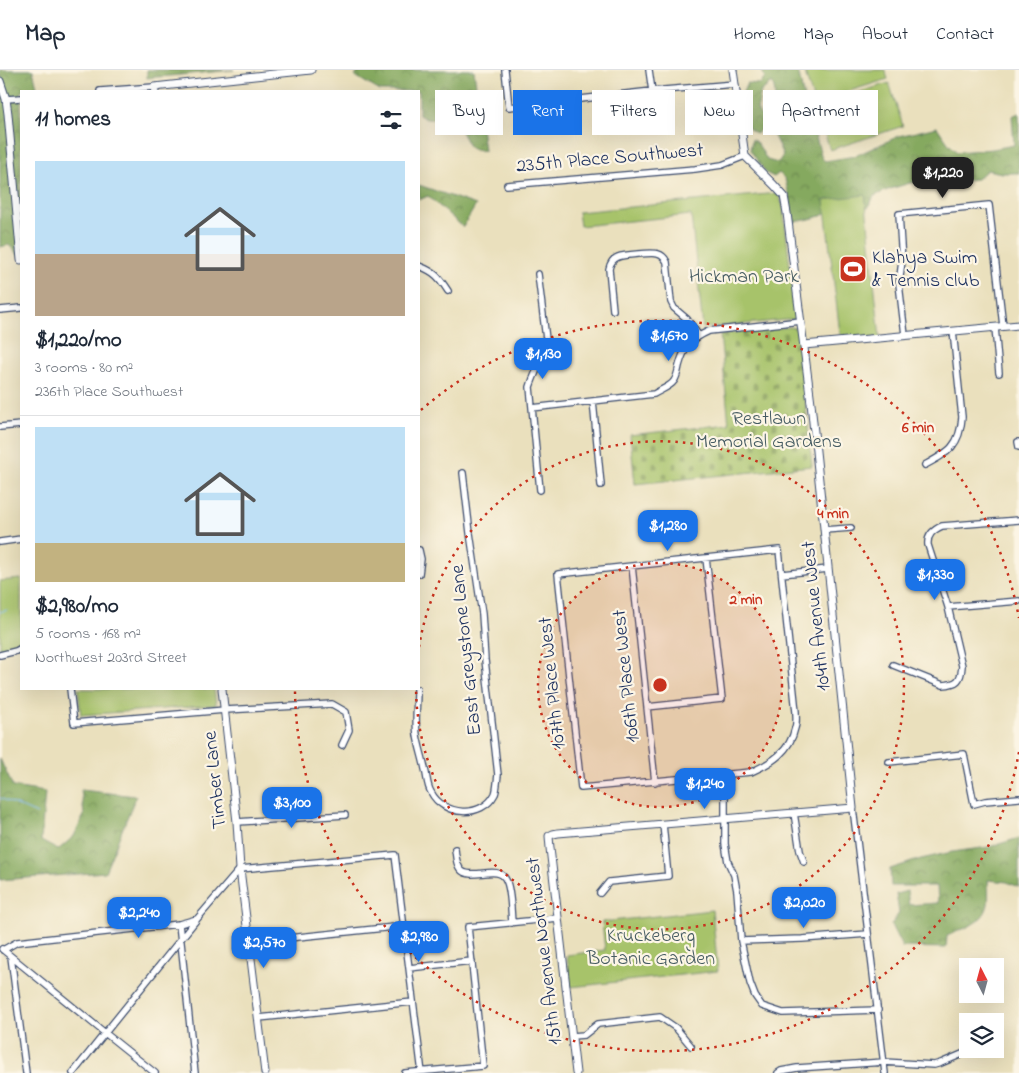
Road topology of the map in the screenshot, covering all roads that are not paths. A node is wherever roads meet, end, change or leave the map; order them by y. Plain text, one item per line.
1 (311, 70) edge
2 (504, 70) edge
3 (649, 70) edge
4 (733, 70) edge
5 (0, 81) edge
6 (735, 84) junction
7 (155, 89) edge
8 (128, 90) edge
9 (652, 90) edge
10 (673, 90) edge
11 (20, 98) edge
12 (6, 99) junction
13 (592, 99) edge
14 (745, 156) junction
15 (506, 184) dead end
16 (20, 249) edge
17 (420, 266) edge
18 (538, 274) dead end
19 (448, 291) dead end
20 (20, 308) edge
21 (0, 310) edge
22 (613, 310) dead end
23 (800, 321) junction
24 (1019, 325) edge
25 (1003, 326) junction
26 (995, 327) junction
27 (953, 331) junction
28 (905, 335) junction
29 (699, 336) junction
30 (804, 345) junction
31 (999, 373) dead end
32 (593, 401) junction
33 (532, 408) junction
34 (20, 425) edge
35 (0, 427) edge
36 (1018, 442) edge
37 (1019, 447) edge
38 (925, 465) dead end
39 (463, 473) dead end
40 (602, 485) dead end
41 (540, 490) dead end
42 (1019, 520) edge
43 (851, 528) dead end
44 (824, 530) junction
45 (20, 540) edge
46 (0, 542) edge
47 (706, 558) junction
48 (632, 566) junction
49 (828, 569) junction
50 (782, 574) junction
51 (1019, 602) edge
52 (948, 607) junction
53 (20, 649) edge
54 (0, 655) edge
55 (893, 665) dead end
56 (70, 690) edge
57 (222, 690) edge
58 (417, 690) edge
59 (647, 707) junction
60 (225, 710) junction
61 (342, 745) dead end
62 (889, 762) dead end
63 (725, 774) junction
64 (655, 782) junction
65 (1019, 798) edge
66 (853, 808) junction
67 (794, 813) junction
68 (346, 815) dead end
69 (725, 819) junction
70 (237, 822) junction
71 (663, 824) junction
72 (455, 848) dead end
73 (804, 862) dead end
74 (240, 869) junction
75 (600, 893) dead end
76 (197, 918) junction
77 (558, 918) junction
78 (512, 923) junction
79 (179, 924) junction
80 (404, 926) junction
81 (868, 934) junction
82 (181, 939) junction
83 (741, 941) junction
84 (250, 942) junction
85 (1, 949) edge
86 (11, 957) junction
87 (472, 961) junction
88 (409, 968) junction
89 (413, 1002) junction
90 (878, 1010) junction
91 (259, 1018) junction
92 (105, 1033) junction
93 (572, 1036) junction
94 (691, 1046) dead end
95 (959, 1055) edge
96 (884, 1062) junction
97 (422, 1072) edge
98 (26, 1073) edge
99 (73, 1073) edge
100 (155, 1073) edge
101 (195, 1073) edge
102 (265, 1073) edge
103 (405, 1073) edge
104 (576, 1073) edge
105 (778, 1073) edge
106 (885, 1073) edge

1 - 7 street
2 - 13 street
3 - 9 street
4 - 6 street
5 - 12 street
6 - 10 street
6 - 14 street
7 - 8 street
11 - 12 street
12 - 16 street
14 - 15 street, 235th Place Southwest
14 - 23 street, 104th Avenue West
17 - 19 street
18 - 33 street
20 - 21 street
22 - 29 street
23 - 29 street
23 - 30 street, 104th Avenue West
24 - 25 street
25 - 26 street
25 - 28 street
26 - 27 street
26 - 31 street
27 - 28 street
27 - 38 street
28 - 30 street
29 - 32 street
30 - 44 street, 104th Avenue West
32 - 33 street
32 - 40 street
33 - 41 street
34 - 35 street
36 - 37 street
39 - 58 street, East Greystone Lane
42 - 52 street
43 - 44 street
44 - 49 street, 104th Avenue West
45 - 46 street
47 - 48 street
47 - 50 street
47 - 59 street
48 - 59 street, 106th Place West
48 - 64 street, 107th Place West
49 - 50 street
49 - 66 street, 104th Avenue West
50 - 63 street
51 - 52 street
52 - 55 street
53 - 54 street
56 - 60 street
57 - 60 street, Timber Lane
59 - 64 street, 106th Place West
60 - 61 street
60 - 70 street, Timber Lane
62 - 65 street
63 - 64 street
63 - 69 street
66 - 67 street
66 - 81 street
67 - 69 street
67 - 73 street
68 - 70 street
69 - 71 street
69 - 83 street
70 - 74 street, Timber Lane
71 - 75 street
71 - 77 street, 15th Avenue Northwest
72 - 78 street
74 - 76 street
74 - 80 street
74 - 84 street, Timber Lane
76 - 79 street
76 - 82 street
77 - 78 street
77 - 93 street, 15th Avenue Northwest
78 - 87 street
79 - 82 street
79 - 85 street
80 - 84 street
80 - 88 street
81 - 83 street
81 - 90 street
82 - 92 street
82 - 101 street
83 - 90 street
84 - 91 street, Timber Lane
85 - 86 street
86 - 92 street
86 - 98 street
87 - 88 street
87 - 97 street
88 - 89 street
89 - 91 street
89 - 97 street
90 - 96 street
91 - 102 street, Timber Lane
92 - 99 street
92 - 100 street
93 - 94 street
93 - 104 street, 15th Avenue Northwest
95 - 96 street
96 - 105 street
96 - 106 street
97 - 103 street

